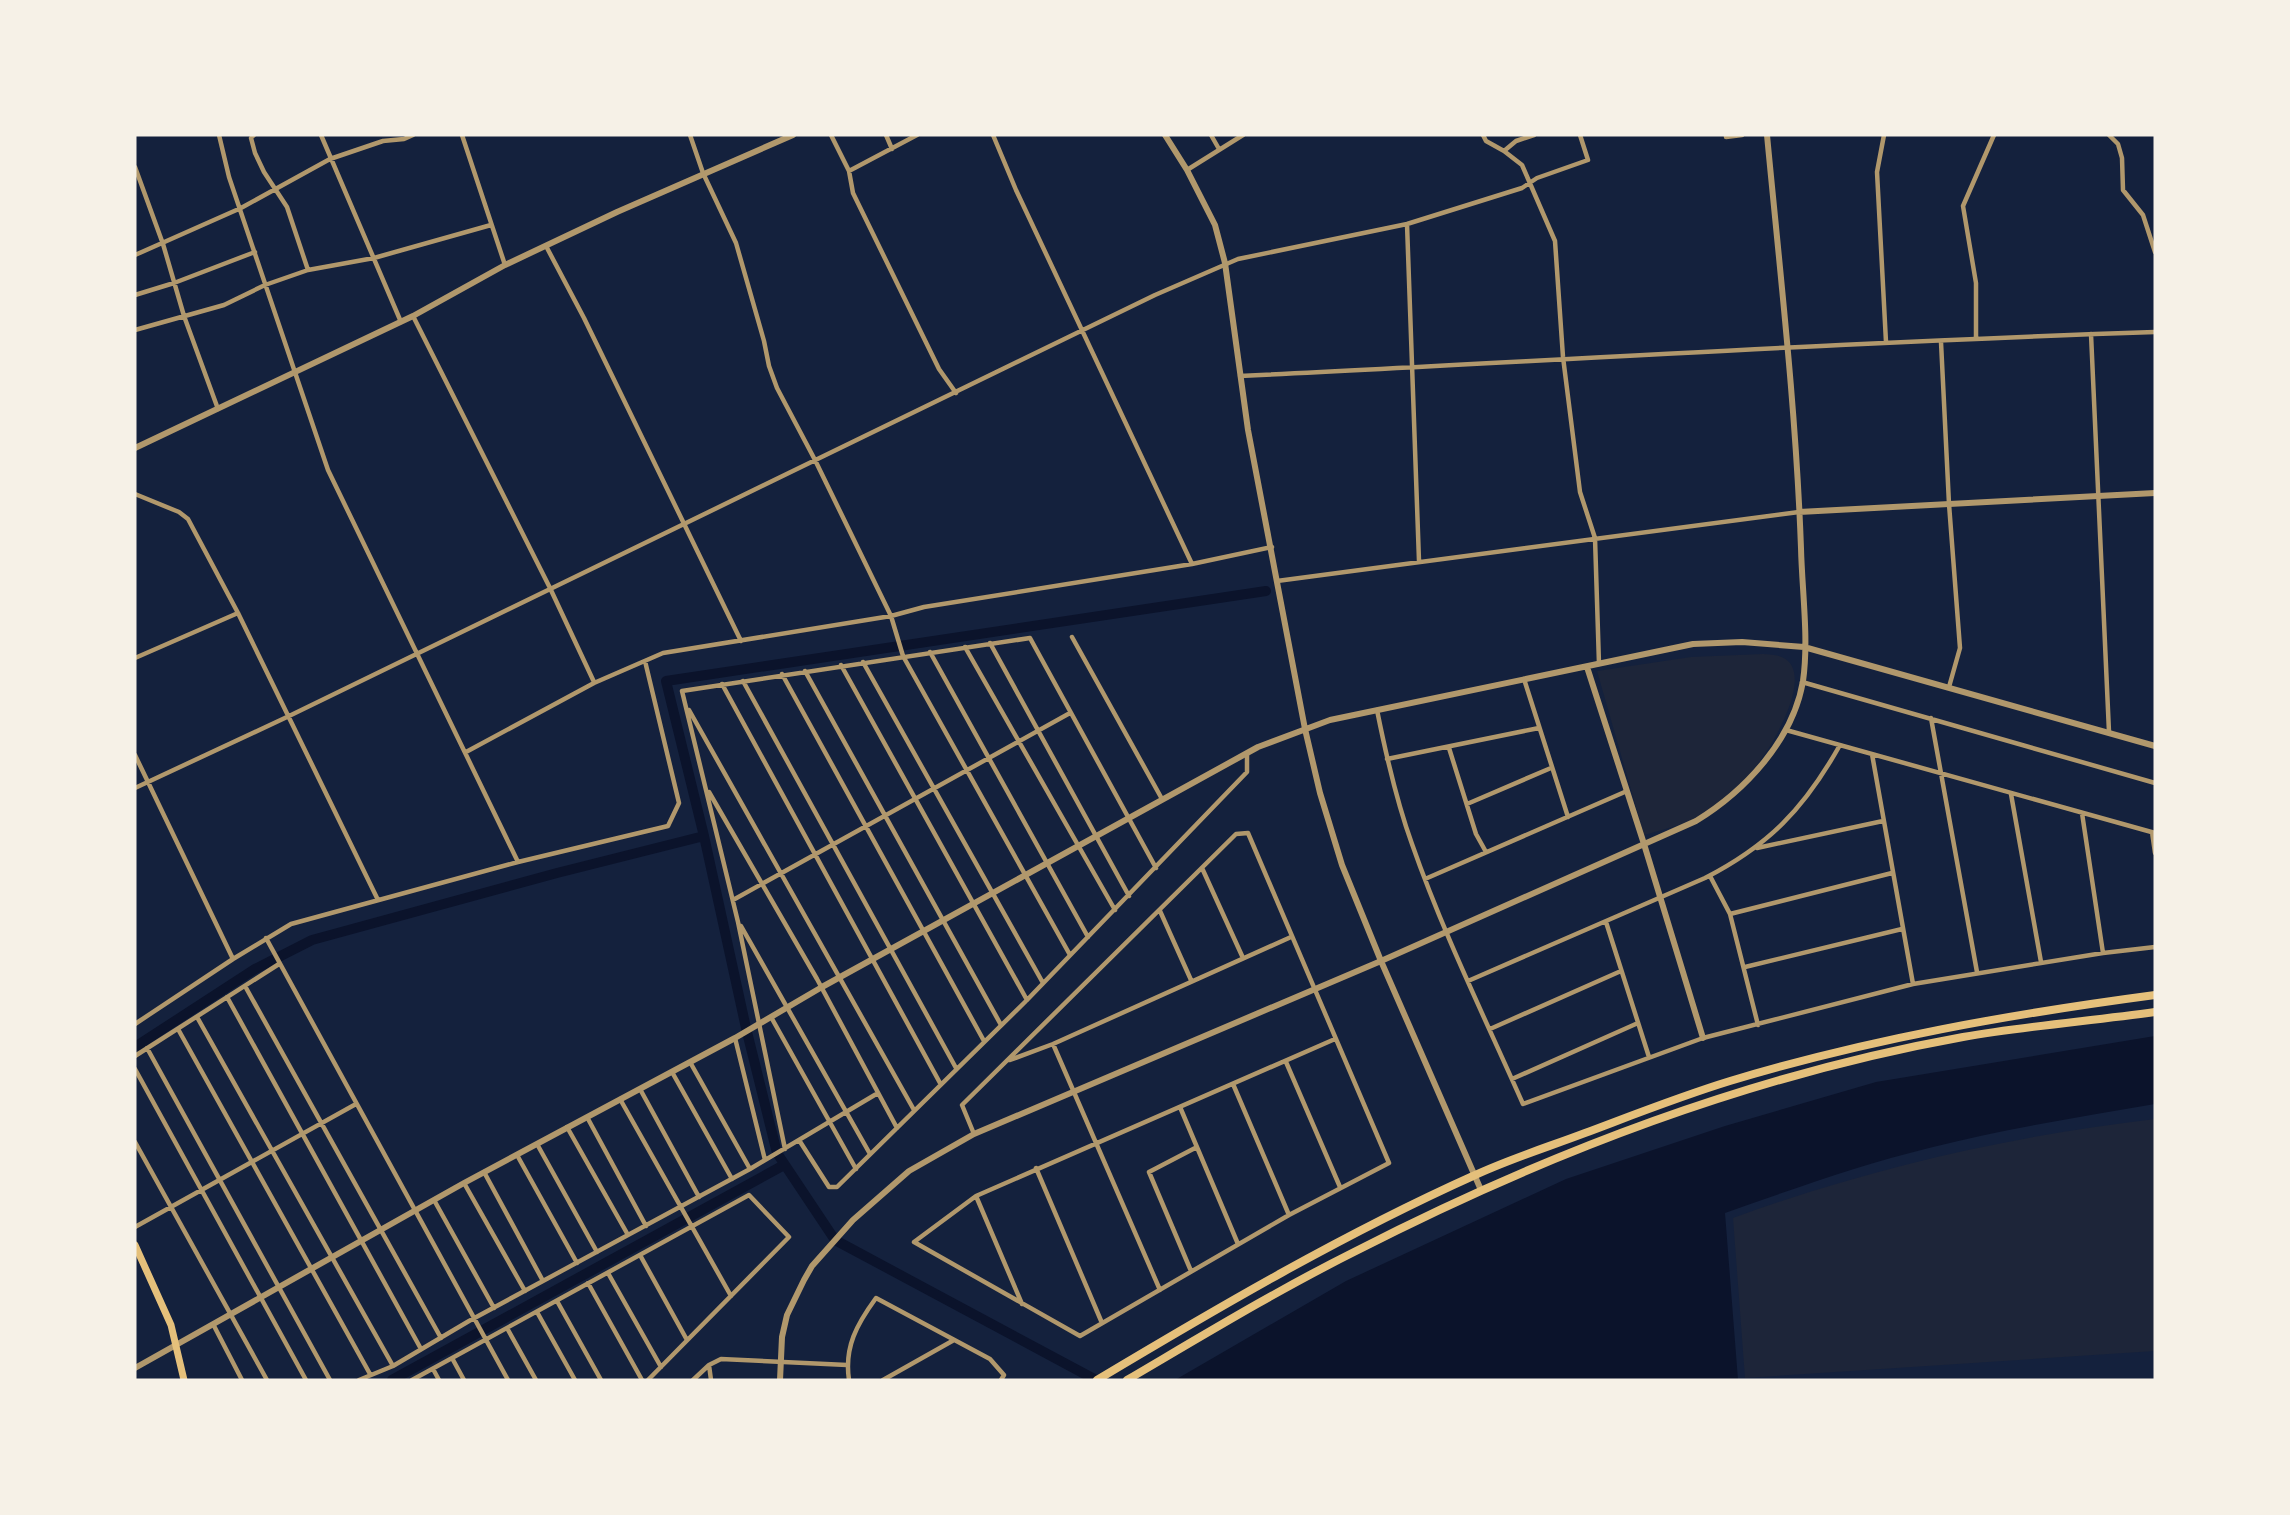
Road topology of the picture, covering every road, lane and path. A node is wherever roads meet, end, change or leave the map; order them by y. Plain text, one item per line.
1 (219, 135) edge
2 (254, 135) edge
3 (321, 135) edge
4 (413, 135) edge
5 (462, 135) edge
6 (690, 135) edge
7 (793, 135) edge
8 (831, 135) edge
9 (886, 135) edge
10 (917, 135) edge
11 (993, 135) edge
12 (1165, 135) edge
13 (1211, 135) edge
14 (1483, 135) edge
15 (1534, 135) edge
16 (1580, 135) edge
17 (1726, 135) edge
18 (1742, 135) edge
19 (1767, 135) edge
20 (1884, 135) edge
21 (1994, 135) edge
22 (2109, 135) edge
23 (1239, 136) edge
24 (892, 149) junction
25 (1219, 150) junction
26 (1504, 151) junction
27 (330, 159) junction
28 (135, 167) edge
29 (1187, 170) junction
30 (849, 171) junction
31 (703, 173) junction
32 (137, 181) edge
33 (1530, 183) junction
34 (275, 188) junction
35 (241, 208) junction
36 (1407, 224) junction
37 (491, 225) junction
38 (163, 244) junction
39 (546, 246) junction
40 (2155, 252) edge
41 (255, 253) junction
42 (135, 255) edge
43 (374, 258) junction
44 (1225, 263) junction
45 (505, 265) junction
46 (308, 270) junction
47 (174, 283) junction
48 (265, 285) junction
49 (135, 295) edge
50 (184, 316) junction
51 (413, 316) junction
52 (401, 322) junction
53 (135, 330) edge
54 (1083, 331) junction
55 (2155, 332) edge
56 (2091, 334) junction
57 (1976, 339) junction
58 (1886, 342) junction
59 (1941, 342) junction
60 (1787, 349) junction
61 (1563, 357) junction
62 (1412, 367) junction
63 (295, 372) junction
64 (1241, 376) junction
65 (956, 393) junction
66 (218, 409) junction
67 (135, 448) edge
68 (815, 460) junction
69 (2155, 493) edge
70 (135, 494) edge
71 (2097, 495) junction
72 (1949, 504) junction
73 (1799, 512) junction
74 (683, 524) junction
75 (1595, 538) junction
76 (1272, 547) junction
77 (1419, 561) junction
78 (1192, 565) junction
79 (1277, 582) junction
80 (550, 589) junction
81 (238, 613) junction
82 (891, 615) junction
83 (1072, 637) dead end
84 (741, 641) junction
85 (990, 643) junction
86 (965, 647) junction
87 (1804, 647) junction
88 (930, 652) junction
89 (416, 654) junction
90 (903, 656) junction
91 (135, 658) edge
92 (645, 661) junction
93 (863, 662) junction
94 (1599, 664) junction
95 (841, 665) junction
96 (1587, 667) junction
97 (805, 671) junction
98 (782, 674) junction
99 (1524, 679) junction
100 (743, 681) junction
101 (1802, 682) junction
102 (594, 683) junction
103 (722, 684) junction
104 (1949, 687) junction
105 (685, 703) junction
106 (1377, 710) junction
107 (1070, 713) junction
108 (287, 717) junction
109 (1931, 718) junction
110 (1539, 728) junction
111 (1305, 729) junction
112 (1038, 730) junction
113 (1786, 730) junction
114 (2109, 732) junction
115 (1018, 741) junction
116 (1840, 745) junction
117 (2155, 746) edge
118 (1449, 748) junction
119 (466, 752) junction
120 (1247, 753) junction
121 (1872, 754) junction
122 (135, 755) edge
123 (988, 758) junction
124 (1387, 760) junction
125 (1551, 768) junction
126 (967, 770) junction
127 (1942, 774) junction
128 (148, 781) junction
129 (2155, 783) edge
130 (135, 788) edge
131 (706, 788) junction
132 (933, 789) junction
133 (1627, 791) junction
134 (2011, 794) junction
135 (914, 799) junction
136 (1162, 799) junction
137 (1467, 804) junction
138 (2082, 813) junction
139 (885, 815) junction
140 (1568, 817) junction
141 (1128, 818) junction
142 (1883, 821) junction
143 (864, 827) junction
144 (2154, 833) edge
145 (1097, 836) junction
146 (1644, 844) junction
147 (832, 845) junction
148 (1078, 846) junction
149 (1755, 848) junction
150 (1486, 852) junction
151 (2155, 853) edge
152 (814, 855) junction
153 (517, 862) junction
154 (1046, 864) junction
155 (1156, 868) junction
156 (1202, 868) junction
157 (782, 873) junction
158 (1892, 873) junction
159 (1025, 876) junction
160 (1710, 876) junction
161 (1425, 879) junction
162 (763, 883) junction
163 (993, 894) junction
164 (1129, 896) junction
165 (1660, 898) junction
166 (378, 900) junction
167 (733, 900) junction
168 (975, 905) junction
169 (1115, 910) junction
170 (1160, 911) junction
171 (1730, 914) junction
172 (738, 922) junction
173 (943, 922) junction
174 (1606, 922) junction
175 (1902, 929) junction
176 (1446, 932) junction
177 (923, 933) junction
178 (1088, 937) junction
179 (1291, 937) junction
180 (266, 939) junction
181 (2155, 947) edge
182 (891, 950) junction
183 (2103, 953) junction
184 (1070, 955) junction
185 (1243, 958) junction
186 (233, 959) junction
187 (872, 960) junction
188 (1381, 961) junction
189 (2041, 962) junction
190 (279, 964) junction
191 (1745, 967) junction
192 (1621, 971) junction
193 (1978, 972) junction
194 (839, 977) junction
195 (1191, 980) junction
196 (1468, 981) junction
197 (1043, 983) junction
198 (1913, 984) junction
199 (245, 986) junction
200 (822, 987) junction
201 (1314, 989) junction
202 (2155, 995) edge
203 (227, 997) junction
204 (1027, 1000) junction
205 (789, 1007) junction
206 (2155, 1012) edge
207 (197, 1017) junction
208 (771, 1017) junction
209 (1638, 1023) junction
210 (135, 1024) edge
211 (759, 1025) junction
212 (1758, 1025) junction
213 (1001, 1026) junction
214 (178, 1029) junction
215 (1490, 1029) junction
216 (735, 1038) junction
217 (1703, 1038) junction
218 (1335, 1039) junction
219 (984, 1042) junction
220 (1054, 1044) junction
221 (147, 1048) junction
222 (135, 1056) edge
223 (1649, 1057) junction
224 (1008, 1060) junction
225 (690, 1062) junction
226 (1286, 1062) junction
227 (956, 1068) junction
228 (135, 1069) edge
229 (672, 1071) junction
230 (1512, 1079) junction
231 (940, 1083) junction
232 (1233, 1084) junction
233 (639, 1089) junction
234 (1074, 1092) junction
235 (878, 1093) junction
236 (620, 1099) junction
237 (356, 1104) junction
238 (1180, 1107) junction
239 (914, 1110) junction
240 (847, 1111) junction
241 (586, 1116) junction
242 (830, 1122) junction
243 (322, 1124) junction
244 (567, 1126) junction
245 (897, 1128) junction
246 (304, 1134) junction
247 (974, 1134) junction
248 (799, 1140) junction
249 (135, 1142) edge
250 (1095, 1142) junction
251 (536, 1143) junction
252 (1197, 1147) junction
253 (785, 1149) junction
254 (272, 1152) junction
255 (517, 1154) junction
256 (870, 1154) junction
257 (765, 1160) junction
258 (253, 1162) junction
259 (1036, 1168) junction
260 (750, 1169) junction
261 (856, 1169) junction
262 (484, 1172) junction
263 (1474, 1175) junction
264 (732, 1179) junction
265 (221, 1180) junction
266 (464, 1183) junction
267 (1340, 1187) junction
268 (203, 1190) junction
269 (1481, 1191) junction
270 (976, 1196) junction
271 (699, 1197) junction
272 (435, 1199) junction
273 (171, 1208) junction
274 (679, 1208) junction
275 (415, 1211) junction
276 (1289, 1215) junction
277 (646, 1226) junction
278 (135, 1227) edge
279 (691, 1228) junction
280 (382, 1230) junction
281 (628, 1236) junction
282 (363, 1241) junction
283 (1238, 1244) junction
284 (135, 1245) edge
285 (597, 1252) junction
286 (640, 1255) junction
287 (331, 1258) junction
288 (577, 1263) junction
289 (313, 1269) junction
290 (1191, 1271) junction
291 (608, 1273) junction
292 (543, 1281) junction
293 (588, 1283) junction
294 (280, 1287) junction
295 (1160, 1290) junction
296 (525, 1291) junction
297 (262, 1297) junction
298 (731, 1297) junction
299 (557, 1301) junction
300 (1022, 1304) junction
301 (494, 1308) junction
302 (537, 1312) junction
303 (230, 1314) junction
304 (474, 1319) junction
305 (1102, 1323) junction
306 (213, 1324) junction
307 (507, 1328) junction
308 (441, 1338) junction
309 (486, 1339) junction
310 (687, 1340) junction
311 (954, 1340) junction
312 (176, 1345) junction
313 (421, 1349) junction
314 (452, 1358) junction
315 (779, 1361) junction
316 (709, 1365) junction
317 (847, 1365) junction
318 (393, 1366) junction
319 (661, 1367) junction
320 (135, 1368) edge
321 (433, 1369) junction
322 (370, 1374) junction
323 (1131, 1378) edge
324 (184, 1380) edge
325 (242, 1380) edge
326 (267, 1380) edge
327 (306, 1380) edge
328 (330, 1380) edge
329 (359, 1380) edge
330 (412, 1380) edge
331 (439, 1380) edge
332 (464, 1380) edge
333 (508, 1380) edge
334 (536, 1380) edge
335 (575, 1380) edge
336 (601, 1380) edge
337 (642, 1380) edge
338 (648, 1380) edge
339 (693, 1380) edge
340 (711, 1380) edge
341 (779, 1380) edge
342 (849, 1380) edge
343 (883, 1380) edge
344 (1001, 1380) edge
345 (1097, 1380) edge

1 - 35 street
2 - 34 street
3 - 27 street
4 - 27 street
5 - 37 street
6 - 31 street
7 - 31 street
8 - 30 street
9 - 24 street
10 - 24 street
11 - 54 street
12 - 29 street
13 - 25 street
14 - 26 street
15 - 26 street
16 - 33 street
17 - 18 street
19 - 60 street
20 - 58 street
21 - 57 street
22 - 40 street
23 - 25 street
24 - 30 street
25 - 29 street
26 - 33 street
27 - 34 street
27 - 43 street
28 - 32 street
29 - 44 street
30 - 65 street
31 - 39 street
31 - 68 street
32 - 38 street
33 - 36 street
33 - 61 street
34 - 35 street
34 - 46 street
35 - 38 street
35 - 41 street
36 - 44 street
36 - 62 street
37 - 43 street
37 - 45 street
38 - 42 street
38 - 47 street
39 - 45 street
39 - 74 street
41 - 47 street
41 - 48 street
43 - 46 street
43 - 52 street
44 - 54 street
44 - 64 street
45 - 51 street
46 - 48 street
47 - 49 street
47 - 50 street
48 - 50 street
48 - 63 street
50 - 53 street
50 - 66 street
51 - 52 street
51 - 80 street
52 - 63 street
54 - 65 street
54 - 78 street
55 - 56 street
56 - 57 street
56 - 71 street
57 - 59 street
58 - 59 street
58 - 60 street
59 - 72 street
60 - 61 street
60 - 73 street
61 - 62 street
61 - 75 street
62 - 64 street
62 - 77 street
63 - 66 street
63 - 89 street
64 - 76 street
65 - 68 street
66 - 67 street
68 - 74 street
68 - 82 street
69 - 71 street
70 - 81 street
71 - 72 street
71 - 114 street
72 - 73 street
72 - 104 street
73 - 75 street
73 - 87 street
74 - 80 street
74 - 84 street
75 - 77 street
75 - 94 street
76 - 78 street
76 - 79 street
77 - 79 street
78 - 82 street
79 - 111 street
80 - 89 street
80 - 102 street
81 - 91 street
81 - 108 street
82 - 84 street
82 - 90 street
83 - 136 street
84 - 92 street
85 - 86 street
85 - 107 street
85 - 112 street
86 - 88 street
86 - 115 street
87 - 94 street
87 - 101 street
87 - 104 street
88 - 90 street
88 - 123 street
89 - 108 street
89 - 119 street
90 - 93 street
90 - 126 street
92 - 102 street
92 - 153 street
93 - 95 street
93 - 132 street
94 - 96 street
95 - 97 street
95 - 135 street
96 - 99 street
96 - 133 street
97 - 98 street
97 - 139 street
98 - 100 street
98 - 143 street
99 - 106 street
99 - 110 street
100 - 103 street
100 - 147 street
101 - 109 street
101 - 113 street
102 - 119 street
103 - 105 street
103 - 152 street
104 - 114 street
105 - 131 street
105 - 157 street
106 - 111 street
106 - 124 street
107 - 112 street
107 - 141 street
108 - 128 street
108 - 166 street
109 - 127 street
109 - 129 street
110 - 118 street
110 - 125 street
111 - 120 street
111 - 188 street
112 - 115 street
112 - 145 street
113 - 116 street
113 - 146 street
114 - 117 street
115 - 123 street
115 - 148 street
116 - 121 street
116 - 149 street
118 - 124 street
118 - 137 street
119 - 153 street
120 - 136 street
120 - 155 street
121 - 127 street
121 - 142 street
122 - 128 street
123 - 126 street
123 - 154 street
124 - 161 street
125 - 137 street
125 - 140 street
126 - 132 street
126 - 159 street
127 - 134 street
127 - 193 street
128 - 130 street
128 - 186 street
131 - 162 street
131 - 167 street
132 - 135 street
132 - 163 street
133 - 140 street
133 - 146 street
134 - 138 street
134 - 189 street
135 - 139 street
135 - 168 street
136 - 141 street
137 - 150 street
138 - 144 street
138 - 183 street
139 - 143 street
139 - 173 street
140 - 150 street
141 - 145 street
141 - 155 street
142 - 149 street
142 - 158 street
143 - 147 street
143 - 177 street
144 - 151 street
145 - 148 street
145 - 164 street
146 - 165 street
146 - 176 street
147 - 152 street
147 - 182 street
148 - 154 street
148 - 169 street
149 - 160 street
150 - 161 street
152 - 157 street
152 - 187 street
153 - 166 street
154 - 159 street
154 - 178 street
155 - 164 street
156 - 170 street
156 - 179 street
156 - 185 street
157 - 162 street
157 - 194 street
158 - 171 street
158 - 175 street
159 - 163 street
159 - 184 street
160 - 165 street
160 - 171 street
161 - 176 street
162 - 167 street
162 - 200 street
163 - 168 street
163 - 197 street
164 - 169 street
165 - 174 street
165 - 217 street
166 - 180 street
167 - 172 street
168 - 173 street
168 - 204 street
169 - 178 street
170 - 195 street
170 - 224 street
171 - 191 street
172 - 205 street
172 - 211 street
173 - 177 street
173 - 213 street
174 - 192 street
174 - 196 street
175 - 191 street
175 - 198 street
176 - 188 street
176 - 196 street
177 - 182 street
177 - 219 street
178 - 184 street
179 - 185 street
179 - 201 street
180 - 186 street
180 - 190 street
181 - 183 street
182 - 187 street
182 - 227 street
183 - 189 street
184 - 197 street
185 - 195 street
186 - 210 street
187 - 194 street
187 - 231 street
188 - 201 street
188 - 263 street
189 - 193 street
190 - 199 street
190 - 237 street
191 - 212 street
192 - 209 street
192 - 215 street
193 - 198 street
194 - 200 street
194 - 239 street
195 - 220 street
196 - 215 street
197 - 204 street
198 - 212 street
199 - 203 street
199 - 243 street
200 - 205 street
200 - 235 street
201 - 218 street
201 - 234 street
202 - 263 main road
203 - 207 street
203 - 246 street
204 - 213 street
205 - 208 street
205 - 240 street
206 - 269 main road
207 - 214 street
207 - 254 street
208 - 211 street
208 - 242 street
209 - 223 street
209 - 230 street
211 - 216 street
211 - 253 street
212 - 217 street
213 - 219 street
214 - 221 street
214 - 258 street
215 - 230 street
216 - 225 street
216 - 257 street
217 - 223 street
218 - 226 street
218 - 267 street
219 - 227 street
220 - 224 street
220 - 234 street
221 - 222 street
221 - 265 street
223 - 230 street
224 - 247 street
225 - 229 street
225 - 260 street
226 - 232 street
226 - 267 street
227 - 231 street
228 - 268 street
229 - 233 street
229 - 264 street
231 - 239 street
232 - 238 street
232 - 276 street
233 - 236 street
233 - 271 street
234 - 247 street
234 - 250 street
235 - 240 street
235 - 245 street
236 - 241 street
236 - 274 street
237 - 243 street
237 - 275 street
238 - 250 street
238 - 252 street
239 - 245 street
240 - 242 street
240 - 256 street
241 - 244 street
241 - 277 street
242 - 248 street
242 - 261 street
243 - 246 street
243 - 280 street
244 - 251 street
244 - 281 street
245 - 256 street
246 - 254 street
246 - 282 street
247 - 315 street
248 - 253 street
248 - 261 street
249 - 273 street
250 - 259 street
250 - 295 street
251 - 255 street
251 - 285 street
252 - 283 street
252 - 290 street
253 - 257 street
254 - 258 street
254 - 287 street
255 - 262 street
255 - 288 street
256 - 261 street
257 - 260 street
258 - 265 street
258 - 289 street
259 - 270 street
259 - 305 street
260 - 264 street
262 - 266 street
262 - 292 street
263 - 269 street
263 - 345 main road
264 - 271 street
265 - 268 street
265 - 294 street
266 - 272 street
266 - 296 street
267 - 276 street
268 - 273 street
268 - 297 street
269 - 323 main road
270 - 300 street
270 - 300 street
271 - 274 street
272 - 275 street
272 - 301 street
273 - 278 street
273 - 303 street
274 - 277 street
274 - 279 street
275 - 280 street
275 - 304 street
276 - 283 street
277 - 281 street
279 - 286 street
279 - 298 street
279 - 298 street
280 - 282 street
280 - 308 street
281 - 285 street
282 - 287 street
282 - 313 street
283 - 290 street
284 - 312 main road
285 - 288 street
286 - 291 street
286 - 310 street
287 - 289 street
287 - 318 street
288 - 292 street
289 - 294 street
289 - 322 street
290 - 295 street
291 - 293 street
291 - 319 street
292 - 296 street
293 - 299 street
293 - 337 street
294 - 297 street
294 - 328 street
295 - 305 street
296 - 301 street
297 - 303 street
297 - 327 street
298 - 310 street
299 - 302 street
299 - 336 street
300 - 305 street
301 - 304 street
302 - 307 street
302 - 335 street
303 - 306 street
303 - 326 street
304 - 308 street
304 - 309 street
306 - 312 street
306 - 325 street
307 - 309 street
307 - 334 street
308 - 313 street
309 - 314 street
309 - 333 street
310 - 319 street
311 - 317 street
311 - 343 street
311 - 344 street
312 - 320 street
312 - 324 main road
313 - 318 street
314 - 321 street
314 - 332 street
315 - 316 street
315 - 317 street
315 - 341 street
316 - 339 street
316 - 340 street
317 - 342 street
318 - 322 street
319 - 338 street
321 - 330 street
321 - 331 street
322 - 329 street

